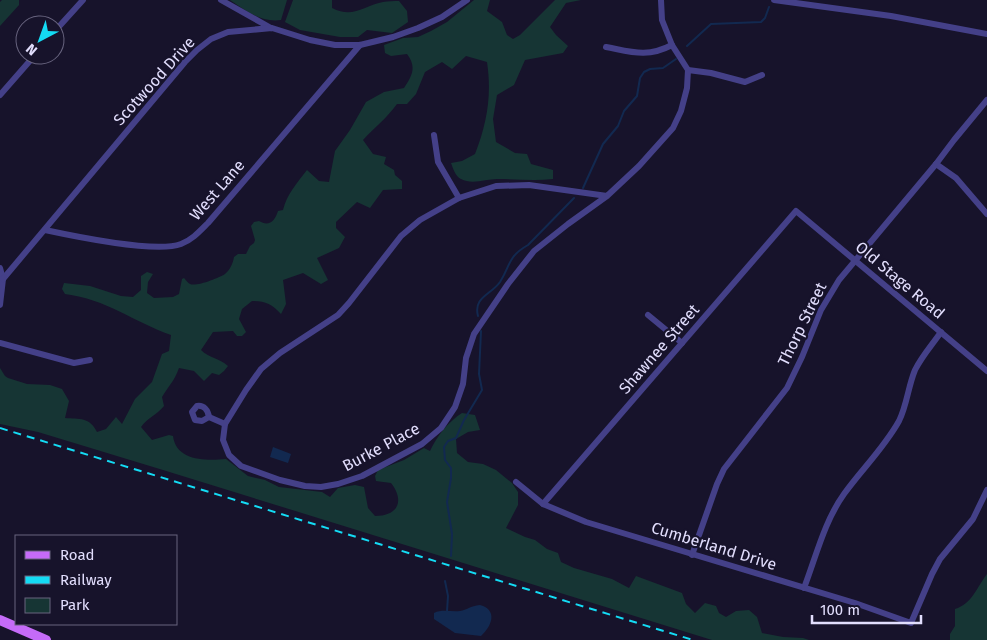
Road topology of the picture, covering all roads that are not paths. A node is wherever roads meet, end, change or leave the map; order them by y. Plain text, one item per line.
1 (83, 0) edge
2 (221, 0) edge
3 (467, 0) edge
4 (660, 0) edge
5 (774, 0) edge
6 (65, 21) edge
7 (272, 28) junction
8 (987, 34) edge
9 (360, 45) junction
10 (672, 45) junction
11 (606, 47) dead end
12 (26, 65) edge
13 (688, 70) junction
14 (762, 75) dead end
15 (0, 95) edge
16 (987, 100) edge
17 (434, 135) dead end
18 (936, 164) junction
19 (608, 196) junction
20 (458, 198) junction
21 (796, 211) joint
22 (987, 214) edge
23 (45, 230) junction
24 (856, 260) junction
25 (0, 268) edge
26 (3, 279) junction
27 (0, 305) edge
28 (648, 315) dead end
29 (941, 332) junction
30 (0, 343) edge
31 (682, 343) junction
32 (90, 360) dead end
33 (987, 371) edge
34 (210, 417) dead end
35 (224, 424) junction
36 (516, 482) dead end
37 (987, 490) edge
38 (543, 504) junction
39 (692, 555) junction
40 (804, 588) junction
41 (0, 620) edge
42 (46, 640) edge

1 - 6 street
2 - 7 street
3 - 9 street, Scotwood Drive
4 - 10 street
5 - 8 street
7 - 9 street, Scotwood Drive
7 - 23 street, Scotwood Drive
9 - 23 street, West Lane
10 - 11 street
10 - 13 street
12 - 15 street
13 - 14 street
13 - 19 street, Burke Place
16 - 18 street, Thorp Street
17 - 20 street
18 - 22 street
18 - 24 street, Thorp Street
19 - 20 street
19 - 35 street, Burke Place
20 - 35 street
21 - 24 street, Old Stage Road
21 - 31 street, Shawnee Street
23 - 26 street, Scotwood Drive
24 - 29 street, Old Stage Road
24 - 39 street, Thorp Street
25 - 26 street
26 - 27 street
28 - 31 street
29 - 33 street, Old Stage Road
29 - 40 street
30 - 32 street
31 - 38 street, Shawnee Street
34 - 35 street
36 - 38 street, Cumberland Drive
37 - 40 street, Cumberland Drive
38 - 39 street, Cumberland Drive
39 - 40 street, Cumberland Drive
41 - 42 main road

